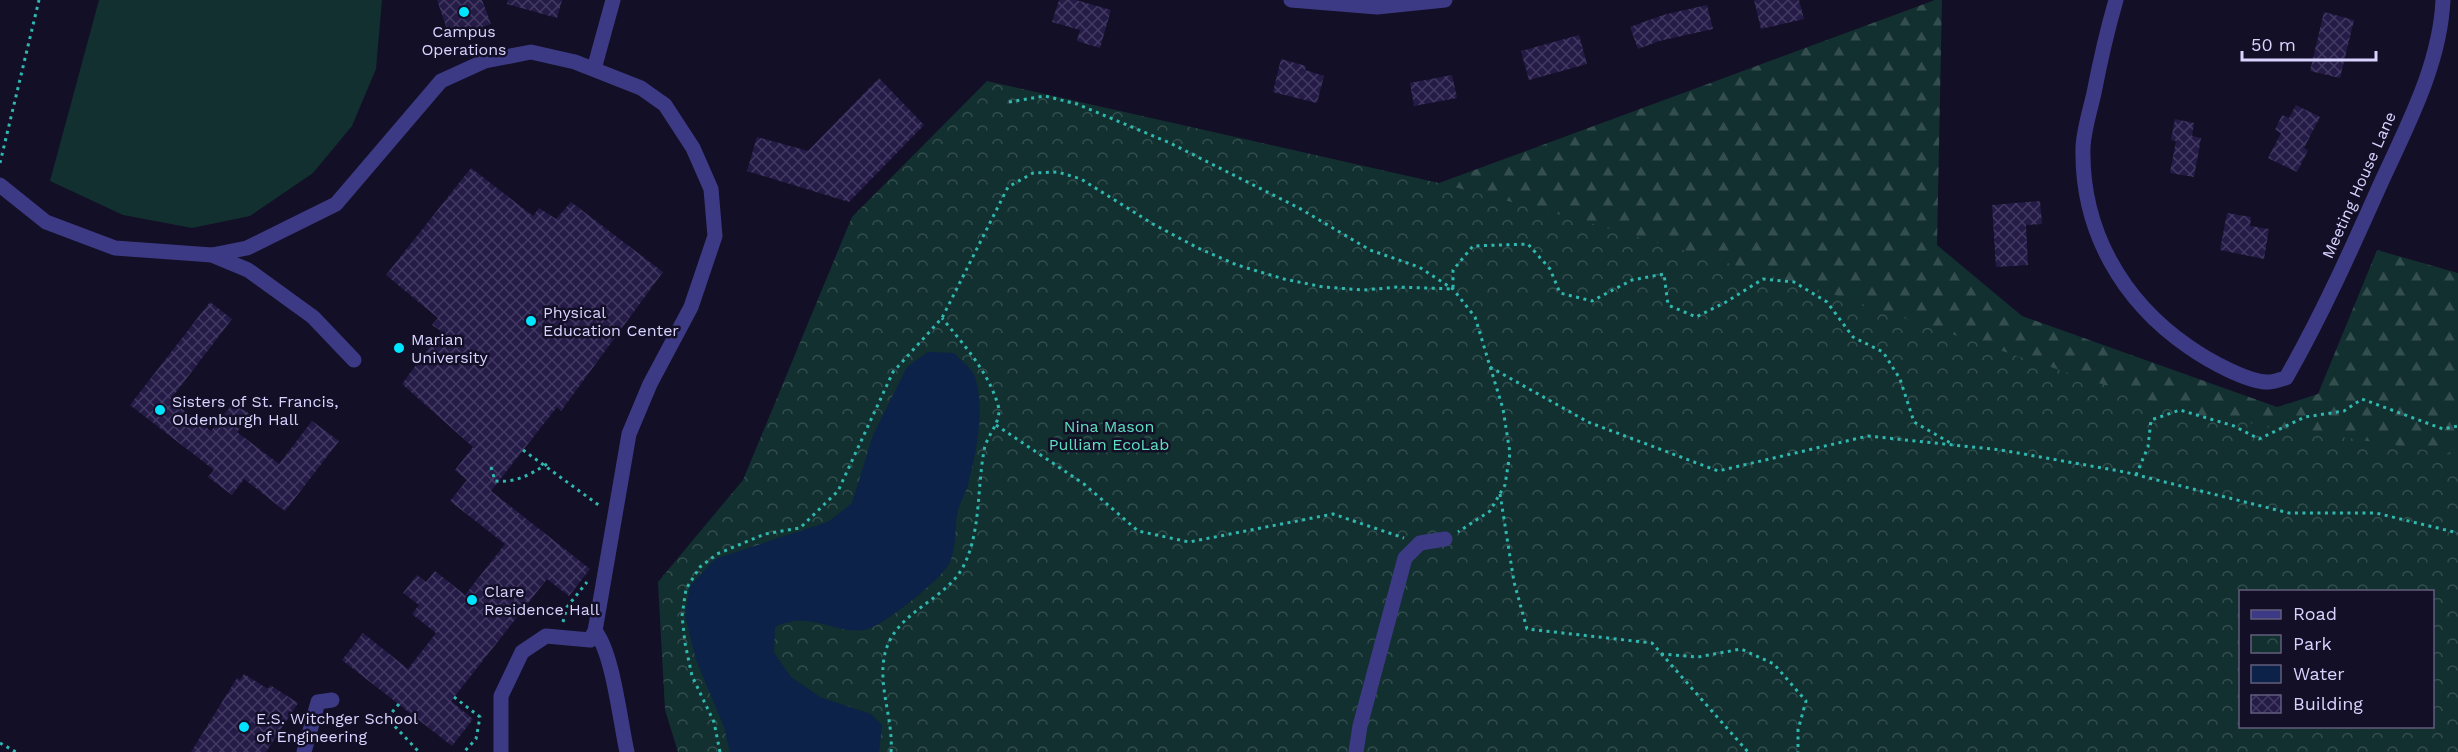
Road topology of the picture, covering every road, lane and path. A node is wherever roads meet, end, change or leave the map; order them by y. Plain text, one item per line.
1 (39, 0) edge
2 (613, 0) edge
3 (1291, 0) edge
4 (1445, 0) edge
5 (2116, 0) edge
6 (2443, 0) edge
7 (594, 69) junction
8 (1009, 102) dead end
9 (0, 163) edge
10 (0, 185) edge
11 (212, 255) junction
12 (1453, 289) junction
13 (942, 318) junction
14 (354, 360) dead end
15 (1490, 367) junction
16 (996, 425) junction
17 (2458, 426) edge
18 (1954, 445) junction
19 (523, 450) dead end
20 (547, 465) junction
21 (491, 468) dead end
22 (2136, 475) junction
23 (1500, 494) junction
24 (604, 509) dead end
25 (2458, 533) edge
26 (1445, 539) joint
27 (1420, 543) junction
28 (593, 575) dead end
29 (563, 624) dead end
30 (595, 630) junction
31 (1661, 654) junction
32 (454, 697) dead end
33 (332, 700) dead end
34 (399, 704) dead end
35 (0, 743) edge
36 (16, 752) edge
37 (304, 752) edge
38 (419, 752) edge
39 (464, 752) edge
40 (501, 752) edge
41 (627, 752) edge
42 (720, 752) edge
43 (891, 752) edge
44 (1356, 752) edge
45 (1748, 752) edge
46 (1798, 752) edge

1 - 9 path
2 - 7 street
3 - 4 street
5 - 6 street, Meeting House Lane
7 - 11 street
7 - 30 street
8 - 12 path
10 - 11 street
11 - 14 street
12 - 13 path
12 - 15 path
12 - 18 path
13 - 16 path
13 - 42 path
15 - 18 path
15 - 23 path
16 - 27 path
16 - 43 path
17 - 22 path
18 - 22 path
19 - 20 path
20 - 21 path
20 - 24 path
22 - 25 path
23 - 26 path
23 - 31 path
26 - 27 street
27 - 44 street
28 - 29 path
30 - 40 street
30 - 41 street
31 - 45 path
31 - 46 path
32 - 39 path
33 - 37 street
34 - 38 path
35 - 36 path

